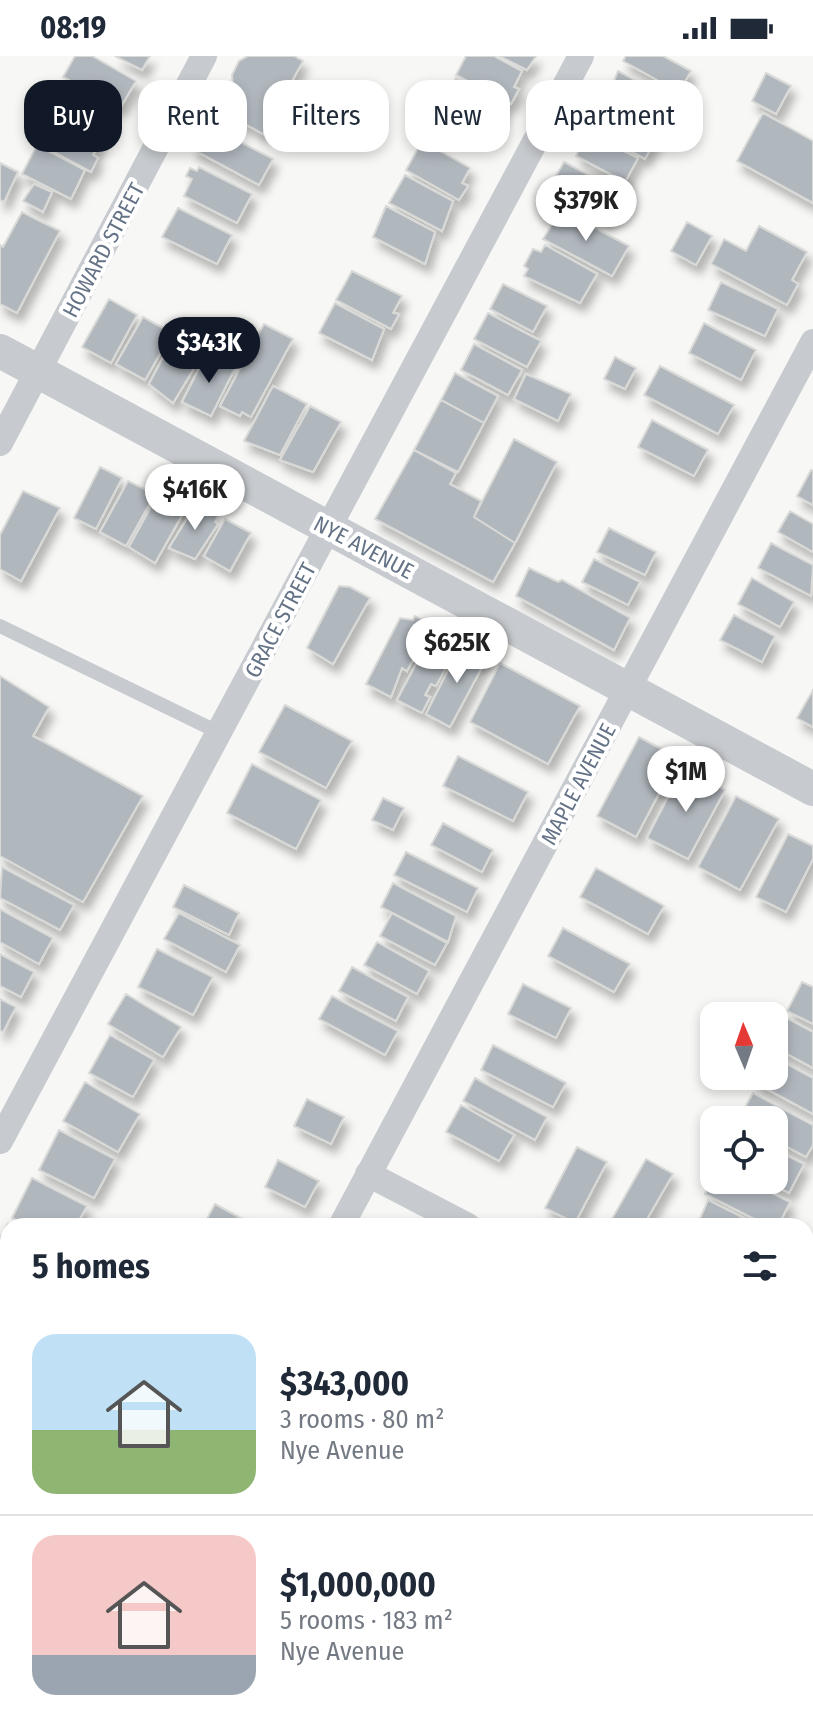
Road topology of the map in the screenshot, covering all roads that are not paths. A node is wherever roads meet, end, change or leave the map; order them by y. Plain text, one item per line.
1 (204, 56) edge
2 (581, 56) edge
3 (813, 342) edge
4 (0, 351) edge
5 (39, 373) junction
6 (0, 443) edge
7 (330, 529) junction
8 (0, 626) edge
9 (629, 690) junction
10 (220, 733) junction
11 (813, 789) edge
12 (0, 1141) edge
13 (368, 1174) junction
14 (345, 1218) edge
15 (453, 1218) edge

1 - 5 street, HOWARD STREET
2 - 7 street, GRACE STREET
3 - 9 street, MAPLE AVENUE
4 - 5 street, NYE AVENUE
5 - 6 street, HOWARD STREET
5 - 7 street, NYE AVENUE
7 - 9 street, NYE AVENUE
7 - 10 street, GRACE STREET
8 - 10 lane
9 - 11 street, NYE AVENUE
9 - 13 street, MAPLE AVENUE
10 - 12 street, GRACE STREET
13 - 14 street, MAPLE AVENUE
13 - 15 street

